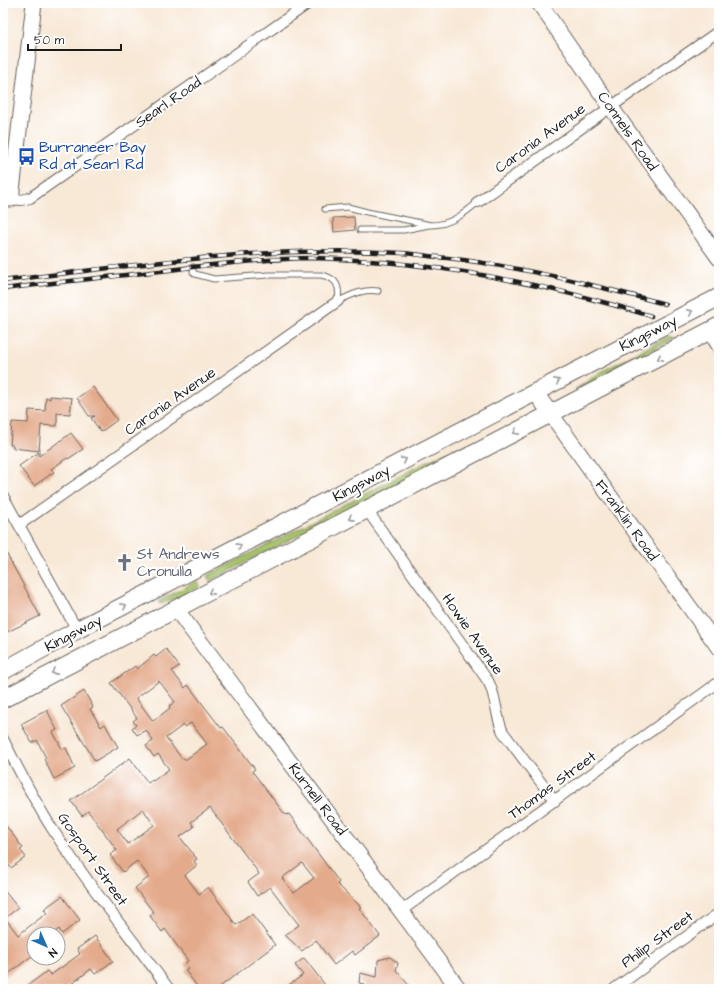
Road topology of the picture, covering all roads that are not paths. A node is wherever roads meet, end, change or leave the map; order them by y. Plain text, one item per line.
1 (34, 3) edge
2 (308, 3) edge
3 (539, 3) edge
4 (719, 31) edge
5 (610, 106) junction
6 (7, 198) edge
7 (478, 202) joint
8 (325, 210) dead end
9 (431, 224) junction
10 (360, 230) dead end
11 (719, 258) edge
12 (193, 267) dead end
13 (378, 291) dead end
14 (719, 297) edge
15 (338, 301) junction
16 (713, 329) edge
17 (719, 350) edge
18 (535, 392) junction
19 (550, 414) junction
20 (3, 496) edge
21 (367, 510) junction
22 (19, 525) junction
23 (176, 609) junction
24 (77, 630) junction
25 (719, 648) edge
26 (89, 654) junction
27 (3, 671) edge
28 (719, 682) edge
29 (3, 699) edge
30 (3, 739) edge
31 (556, 801) junction
32 (401, 911) junction
33 (719, 913) edge
34 (169, 989) edge
35 (459, 989) edge
36 (614, 989) edge

1 - 6 street
2 - 6 street, Searl Road
3 - 5 street, Connels Road
4 - 5 street, Caronia Avenue
5 - 7 street, Caronia Avenue
5 - 11 street, Connels Road
7 - 9 lane
8 - 9 lane
9 - 10 lane
12 - 15 lane
13 - 15 lane
18 -> 14 main road, Kingsway
15 - 22 street, Caronia Avenue
16 - 17 street
16 -> 19 main road, Kingsway
18 - 19 street, Franklin Road
24 -> 18 main road, Kingsway
19 -> 21 main road, Kingsway
19 - 25 street, Franklin Road
20 - 22 street
21 -> 23 main road, Kingsway
21 - 31 street, Howie Avenue
22 - 24 street
23 - 26 main road, Kingsway
23 - 32 street, Kurnell Road
24 - 26 main road
24 - 27 main road, Kingsway
26 -> 29 main road, Kingsway
28 - 31 street, Thomas Street
30 - 34 street, Gosport Street
31 - 32 street, Thomas Street
32 - 35 street, Kurnell Road
33 - 36 street, Philip Street

